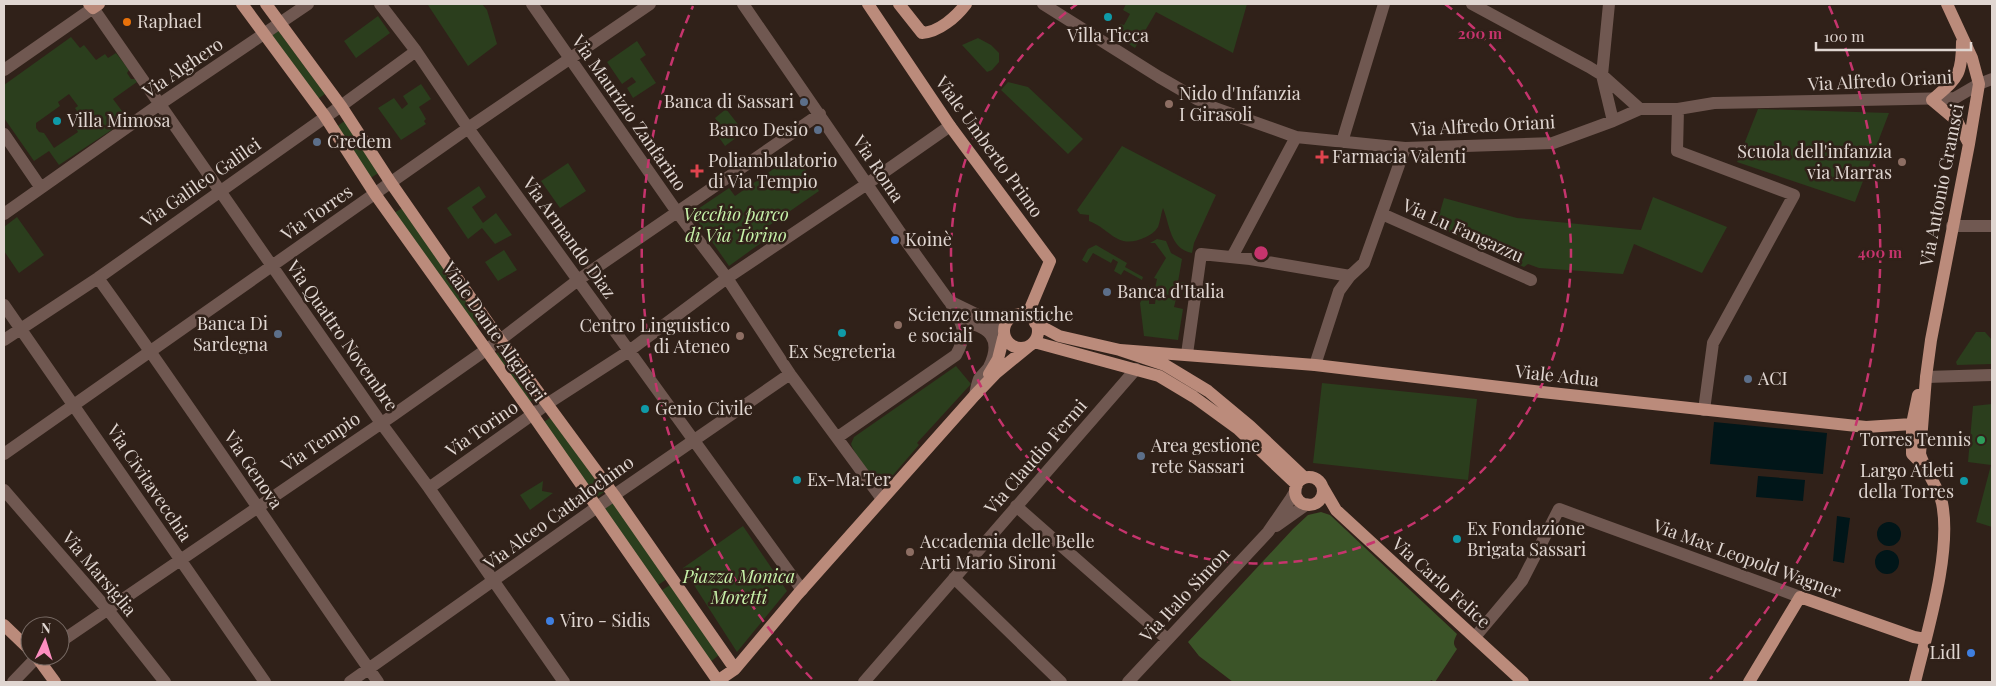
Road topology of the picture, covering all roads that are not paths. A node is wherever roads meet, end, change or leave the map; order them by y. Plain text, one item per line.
1 (242, 4) edge
2 (266, 4) edge
3 (308, 4) edge
4 (380, 4) edge
5 (532, 4) edge
6 (650, 4) edge
7 (742, 4) edge
8 (868, 4) edge
9 (899, 4) edge
10 (966, 4) edge
11 (1043, 4) edge
12 (1384, 4) edge
13 (1472, 4) edge
14 (1609, 4) edge
15 (1947, 4) edge
16 (93, 5) edge
17 (280, 23) junction
18 (264, 35) junction
19 (1962, 37) junction
20 (416, 51) junction
21 (570, 58) junction
22 (4, 70) edge
23 (1602, 75) junction
24 (1992, 79) edge
25 (1979, 84) junction
26 (1932, 100) junction
27 (160, 104) junction
28 (341, 106) junction
29 (1640, 109) junction
30 (1678, 110) junction
31 (820, 114) junction
32 (324, 117) junction
33 (1613, 121) junction
34 (950, 126) junction
35 (468, 128) junction
36 (4, 134) edge
37 (1296, 137) junction
38 (1342, 142) junction
39 (1969, 144) junction
40 (1405, 148) junction
41 (391, 183) junction
42 (867, 184) junction
43 (41, 188) junction
44 (220, 191) junction
45 (375, 194) junction
46 (677, 212) junction
47 (4, 214) edge
48 (1382, 214) junction
49 (1952, 226) junction
50 (1992, 226) edge
51 (1232, 257) junction
52 (272, 266) junction
53 (1350, 276) junction
54 (98, 278) junction
55 (727, 278) junction
56 (578, 280) junction
57 (1531, 280) dead end
58 (949, 301) junction
59 (4, 304) edge
60 (1031, 319) junction
61 (961, 322) junction
62 (21, 328) junction
63 (1004, 334) junction
64 (4, 340) edge
65 (500, 340) junction
66 (1031, 344) junction
67 (151, 350) junction
68 (486, 350) junction
69 (1120, 350) junction
70 (629, 351) junction
71 (1188, 354) junction
72 (1315, 366) junction
73 (1136, 369) junction
74 (790, 374) junction
75 (1992, 375) edge
76 (1926, 377) junction
77 (975, 395) junction
78 (547, 404) junction
79 (74, 405) junction
80 (1704, 410) junction
81 (532, 415) junction
82 (381, 423) junction
83 (1917, 425) junction
84 (838, 437) junction
85 (694, 439) junction
86 (4, 454) edge
87 (1299, 484) junction
88 (1322, 486) junction
89 (429, 488) junction
90 (4, 490) edge
91 (614, 495) junction
92 (882, 499) junction
93 (1312, 504) junction
94 (256, 506) junction
95 (1016, 506) junction
96 (597, 507) junction
97 (1336, 510) junction
98 (1268, 532) junction
99 (180, 560) junction
100 (674, 578) junction
101 (954, 578) junction
102 (494, 582) junction
103 (802, 590) junction
104 (656, 591) junction
105 (1800, 597) junction
106 (108, 610) junction
107 (4, 625) edge
108 (70, 635) edge
109 (1474, 637) junction
110 (1925, 638) junction
111 (1167, 639) junction
112 (20, 640) edge
113 (28, 666) edge
114 (44, 666) edge
115 (369, 669) junction
116 (735, 669) junction
117 (558, 680) edge
118 (13, 682) edge
119 (55, 682) edge
120 (165, 682) edge
121 (265, 682) edge
122 (350, 682) edge
123 (378, 682) edge
124 (718, 682) edge
125 (864, 682) edge
126 (1060, 682) edge
127 (1128, 682) edge
128 (1523, 682) edge
129 (1749, 682) edge
130 (1915, 682) edge

1 - 18 main road, Viale Dante Alighieri
2 - 17 main road, Viale Dante Alighieri
3 - 17 street, Via Alghero
4 - 20 street, Via Armando Diaz
5 - 21 street, Via Maurizio Zanfarino
6 - 21 street, Via Torres
7 - 31 street, Via Roma
8 - 34 main road, Viale Umberto Primo
9 - 10 main road
11 - 37 street, Via Alfredo Oriani
12 - 38 street
13 - 23 street
14 - 23 street
15 - 19 main road, Via Antonio Gramsci
16 - 22 street
16 - 27 street, Via Quattro Novembre
17 - 18 street, Via Alghero
17 - 28 main road, Viale Dante Alighieri
18 - 27 street, Via Alghero
18 - 32 main road, Viale Dante Alighieri
19 - 25 main road, Via Antonio Gramsci
19 - 26 main road
20 - 28 street, Via Galileo Galilei
20 - 35 street, Via Armando Diaz
21 - 35 street, Via Torres
21 - 46 street, Via Maurizio Zanfarino
23 - 29 street
23 - 33 street
24 - 25 street, Via Alfredo Oriani
25 - 26 street, Via Alfredo Oriani
25 - 39 main road, Via Antonio Gramsci
26 - 30 street, Via Alfredo Oriani
26 - 39 main road
27 - 43 street, Via Alghero
27 - 44 street, Via Quattro Novembre
28 - 32 street, Via Galileo Galilei
28 - 41 main road, Viale Dante Alighieri
29 - 30 street, Via Alfredo Oriani
29 - 33 street, Via Alfredo Oriani
30 - 80 street
31 - 42 street, Via Roma
31 - 46 street, Via Tempio
32 - 44 street, Via Galileo Galilei
32 - 45 main road, Viale Dante Alighieri
33 - 40 street, Via Alfredo Oriani
34 - 42 street, Via Torino
34 - 60 main road, Viale Umberto Primo
35 - 41 street, Via Torres
35 - 56 street, Via Armando Diaz
36 - 43 street
37 - 38 street, Via Alfredo Oriani
37 - 51 street
38 - 40 street, Via Alfredo Oriani
39 - 49 main road, Via Antonio Gramsci
40 - 48 street
41 - 45 street, Via Torres
41 - 65 main road, Viale Dante Alighieri
42 - 55 street, Via Torino
42 - 58 street, Via Roma
43 - 47 street, Via Alghero
44 - 52 street, Via Quattro Novembre
44 - 54 street, Via Galileo Galilei
45 - 52 street, Via Torres
45 - 68 main road, Viale Dante Alighieri
46 - 55 street, Via Maurizio Zanfarino
46 - 56 street, Via Tempio
48 - 53 street
48 - 57 street, Via Lu Fangazzu
49 - 50 street
49 - 76 main road, Via Antonio Gramsci
51 - 53 street
51 - 71 street
52 - 67 street, Via Torres
52 - 82 street, Via Quattro Novembre
53 - 72 street
54 - 62 street, Via Galileo Galilei
54 - 67 street, Via Genova
55 - 70 street, Via Torino
55 - 74 street, Via Maurizio Zanfarino
56 - 65 street, Via Tempio
56 - 70 street, Via Armando Diaz
58 - 61 street
58 - 63 street, Via Roma
59 - 62 street, Via Civitavecchia
60 - 63 main road
60 - 66 main road
60 - 69 main road
61 - 77 street
61 - 84 street
62 - 64 street, Via Galileo Galilei
62 - 79 street, Via Civitavecchia
63 - 66 main road
63 - 77 main road
65 - 68 street, Via Tempio
65 - 78 main road, Viale Dante Alighieri
66 - 73 main road
66 - 77 main road
67 - 79 street, Via Torres
67 - 94 street, Via Genova
68 - 81 main road, Viale Dante Alighieri
68 - 82 street, Via Tempio
69 - 71 main road, Viale Adua
69 - 87 main road
70 - 78 street, Via Torino
70 - 85 street, Via Armando Diaz
71 - 72 main road, Viale Adua
72 - 80 main road, Viale Adua
73 - 87 main road
73 - 95 street, Via Claudio Fermi
74 - 84 street, Via Maurizio Zanfarino
74 - 85 street, Via Alceo Cattalochino
75 - 76 street
76 - 83 main road, Via Antonio Gramsci
77 - 92 main road
78 - 81 street, Via Torino
78 - 91 main road, Viale Dante Alighieri
79 - 86 street, Via Torres
79 - 99 street, Via Civitavecchia
80 - 83 main road, Viale Adua
81 - 89 street, Via Torino
81 - 96 main road, Viale Dante Alighieri
82 - 89 street, Via Quattro Novembre
82 - 94 street, Via Tempio
83 - 110 main road, Via Antonio Gramsci
84 - 92 street, Via Maurizio Zanfarino
85 - 91 street, Via Alceo Cattalochino
85 - 103 street, Via Armando Diaz
87 - 88 main road
87 - 93 main road
87 - 98 street, Via Italo Simon
88 - 93 main road
88 - 97 main road, Via Carlo Felice
89 - 102 street, Via Quattro Novembre
90 - 106 street, Via Marsiglia
91 - 96 street, Via Alceo Cattalochino
91 - 100 main road, Viale Dante Alighieri
92 - 103 main road
93 - 97 main road, Via Carlo Felice
93 - 98 street, Via Italo Simon
94 - 99 street, Via Tempio
94 - 115 street, Via Genova
95 - 101 street, Via Claudio Fermi
95 - 111 street
96 - 102 street, Via Alceo Cattalochino
96 - 104 main road, Viale Dante Alighieri
97 - 109 main road, Via Carlo Felice
98 - 111 street, Via Italo Simon
99 - 106 street, Via Tempio
99 - 121 street, Via Civitavecchia
100 - 104 main road
100 - 116 main road, Viale Dante Alighieri
101 - 125 street, Via Claudio Fermi
101 - 126 street
102 - 115 street, Via Alceo Cattalochino
102 - 117 street, Via Quattro Novembre
103 - 116 main road
104 - 124 main road, Viale Dante Alighieri
105 - 109 street, Via Max Leopold Wagner
105 - 110 main road, Via Max Leopold Wagner
105 - 129 main road
106 - 108 street, Via Tempio
106 - 120 street, Via Marsiglia
107 - 112 main road
109 - 128 main road, Via Carlo Felice
110 - 130 main road
111 - 127 street, Via Italo Simon
113 - 118 street
114 - 119 main road
115 - 122 street, Via Alceo Cattalochino
115 - 123 street, Via Genova
116 - 124 main road

